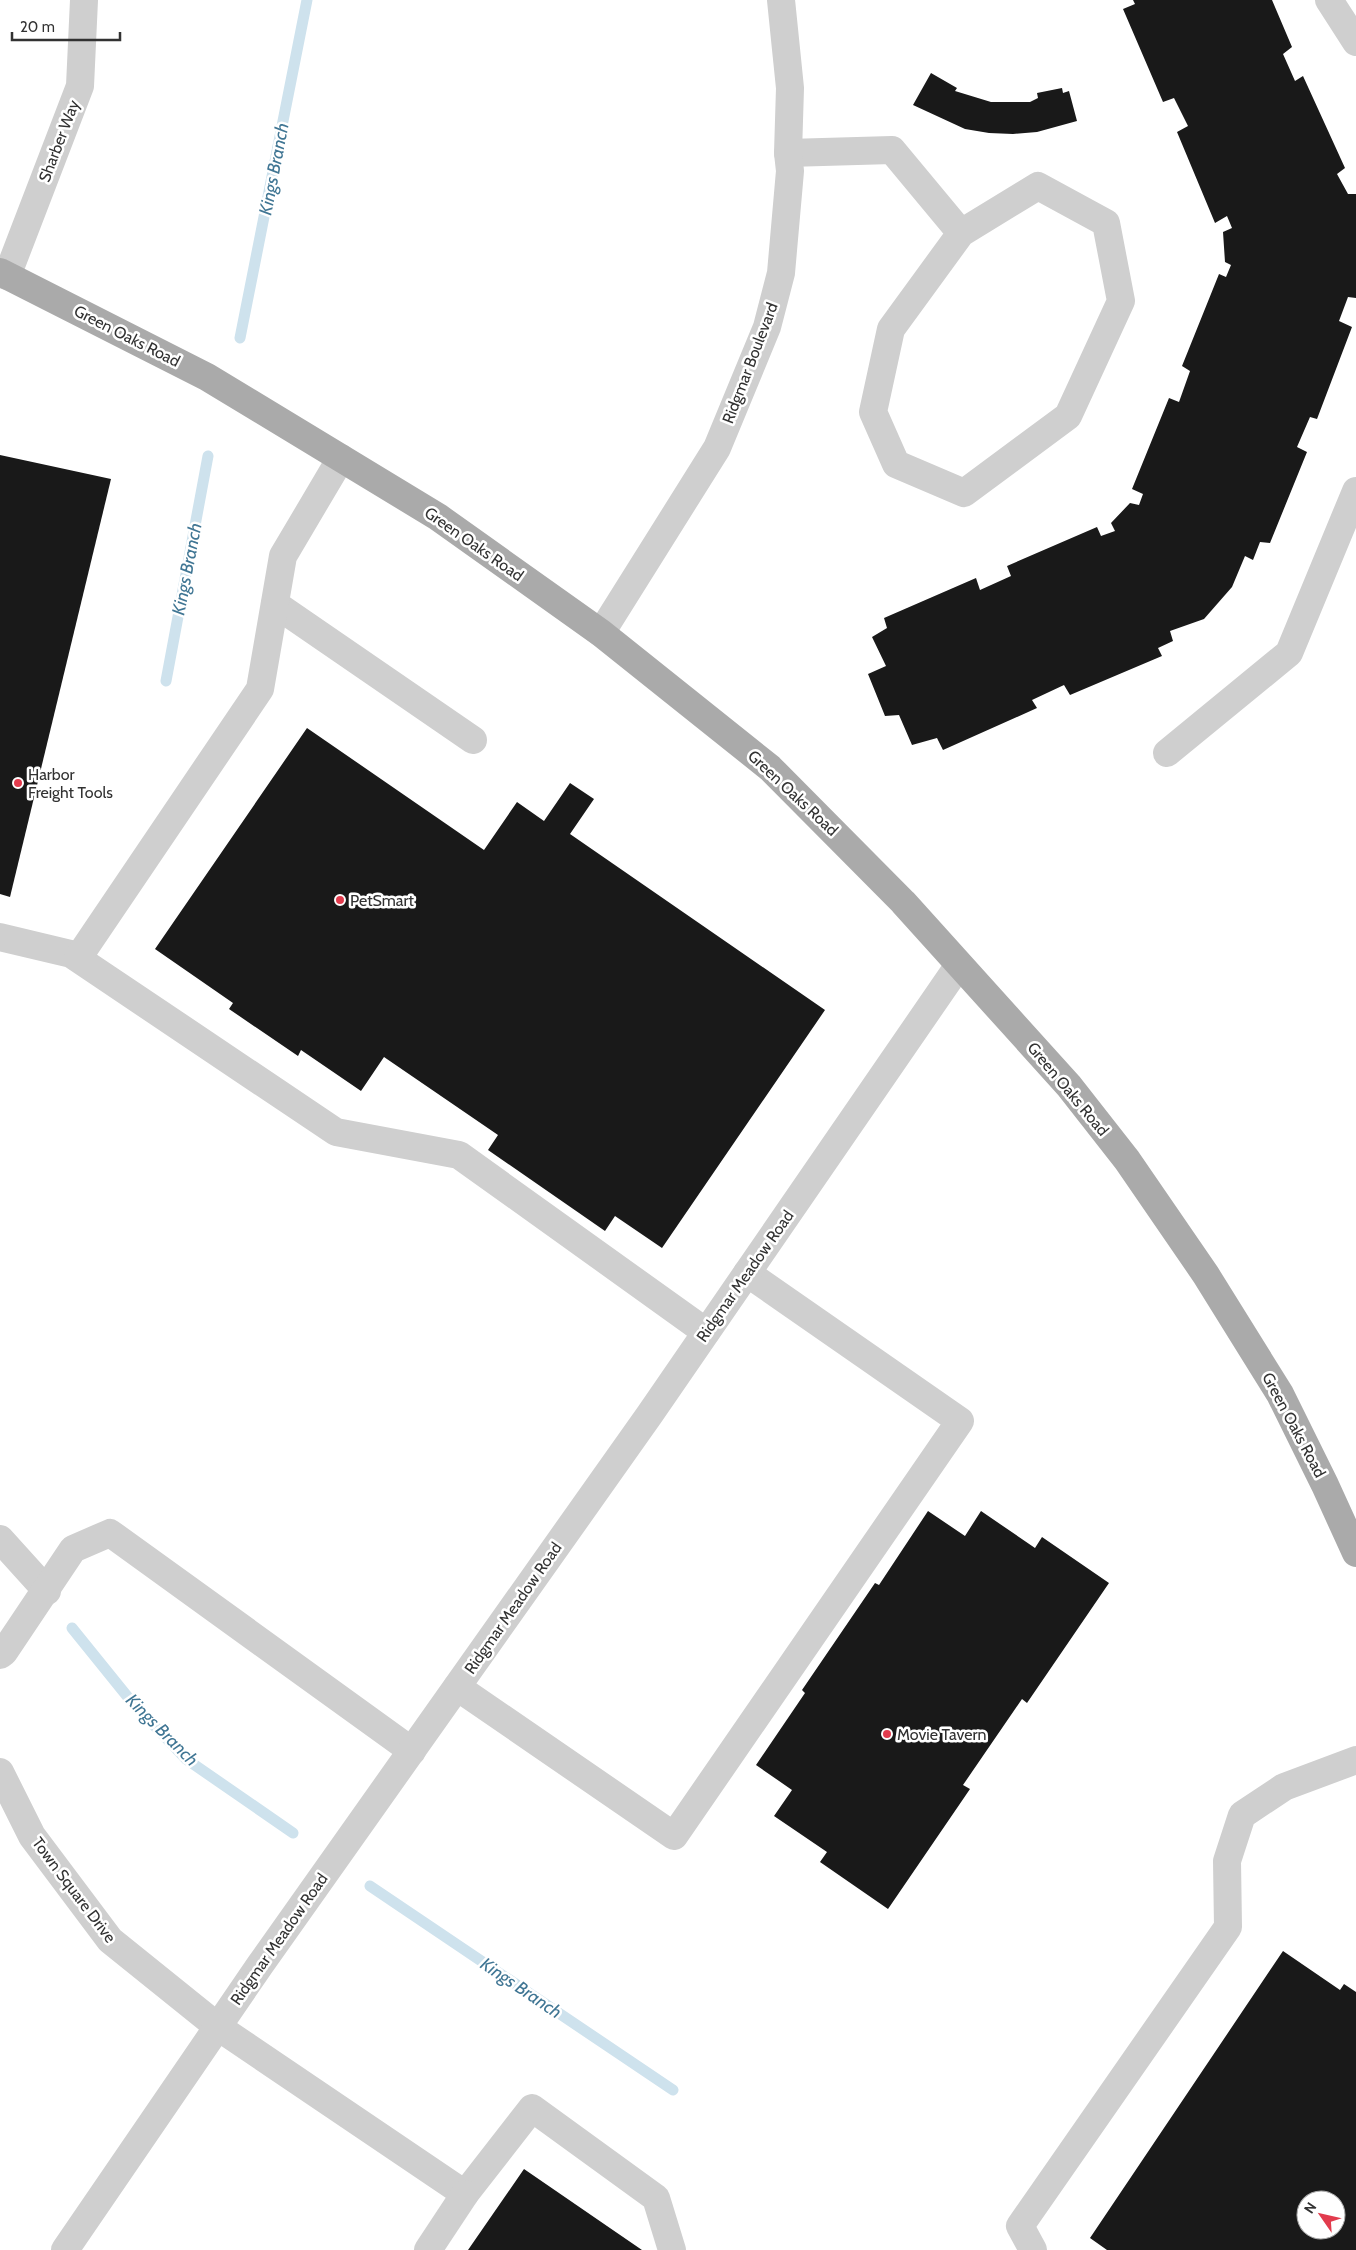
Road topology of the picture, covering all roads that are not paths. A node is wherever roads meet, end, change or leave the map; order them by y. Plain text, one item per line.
1 (84, 0) edge
2 (781, 0) edge
3 (1329, 0) edge
4 (1356, 42) edge
5 (788, 153) junction
6 (961, 233) junction
7 (4, 274) edge
8 (341, 458) junction
9 (1356, 491) edge
10 (275, 604) junction
11 (601, 633) junction
12 (473, 740) dead end
13 (1167, 754) dead end
14 (0, 938) edge
15 (78, 958) junction
16 (959, 964) junction
17 (747, 1273) junction
18 (706, 1332) junction
19 (0, 1539) edge
20 (1356, 1553) edge
21 (47, 1591) junction
22 (0, 1655) edge
23 (457, 1687) junction
24 (412, 1751) junction
25 (1356, 1760) edge
26 (0, 1772) edge
27 (218, 2027) junction
28 (465, 2194) junction
29 (65, 2250) edge
30 (428, 2250) edge
31 (672, 2250) edge
32 (1033, 2250) edge

1 - 7 street, Sharber Way
2 - 5 street, Ridgmar Boulevard
3 - 4 street
5 - 6 street
5 - 11 street, Ridgmar Boulevard
6 - 6 street
7 - 8 main road, Green Oaks Road
8 - 10 street
8 - 11 main road, Green Oaks Road
9 - 13 street
10 - 12 street
10 - 15 street
11 - 16 main road, Green Oaks Road
14 - 15 street
15 - 18 street
16 - 17 street, Ridgmar Meadow Road
16 - 20 main road, Green Oaks Road
17 - 18 street, Ridgmar Meadow Road
17 - 23 street
18 - 23 street, Ridgmar Meadow Road
19 - 21 street
21 - 22 street
21 - 24 street
23 - 24 street, Ridgmar Meadow Road
24 - 27 street, Ridgmar Meadow Road
25 - 32 street
26 - 27 street, Town Square Drive
27 - 28 street, Town Square Drive
27 - 29 street, Ridgmar Meadow Road
28 - 30 street
28 - 31 street

